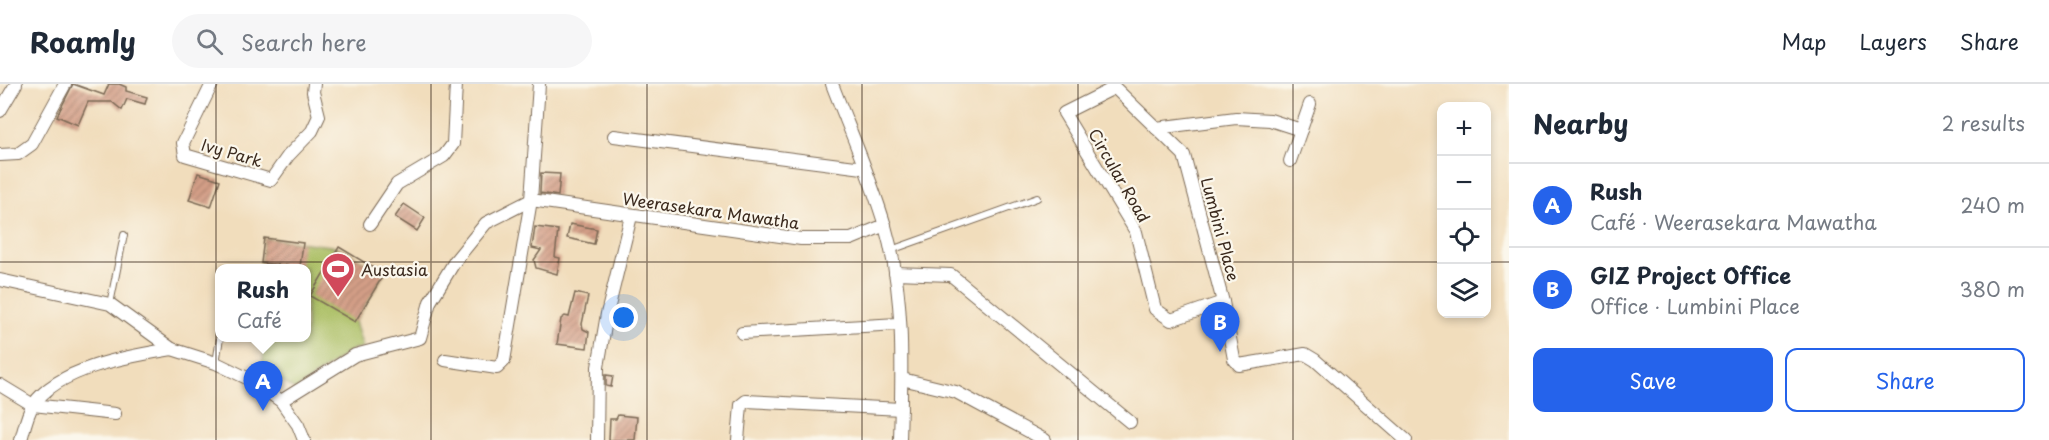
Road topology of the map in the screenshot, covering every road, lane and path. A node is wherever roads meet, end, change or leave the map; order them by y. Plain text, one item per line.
1 (16, 84) edge
2 (65, 84) edge
3 (212, 84) edge
4 (314, 84) edge
5 (456, 84) edge
6 (539, 84) edge
7 (832, 84) edge
8 (1113, 86) edge
9 (1310, 104) dead end
10 (0, 111) edge
11 (1156, 128) junction
12 (1301, 130) junction
13 (614, 136) dead end
14 (0, 155) edge
15 (1290, 161) dead end
16 (863, 168) junction
17 (1037, 198) dead end
18 (531, 200) junction
19 (631, 216) junction
20 (370, 224) dead end
21 (885, 225) junction
22 (124, 236) dead end
23 (890, 250) junction
24 (895, 273) junction
25 (0, 280) edge
26 (1223, 302) junction
27 (110, 304) junction
28 (898, 324) junction
29 (741, 333) dead end
30 (219, 342) edge
31 (172, 349) junction
32 (445, 360) dead end
33 (216, 363) junction
34 (902, 379) junction
35 (0, 385) edge
36 (280, 401) junction
37 (33, 405) junction
38 (901, 409) junction
39 (115, 414) dead end
40 (1130, 422) dead end
41 (21, 440) edge
42 (304, 440) edge
43 (597, 440) edge
44 (738, 440) edge
45 (900, 440) edge
46 (1045, 440) edge
47 (1406, 440) edge

1 - 10 street
2 - 14 street
3 - 4 street, Ivy Park
5 - 20 street
6 - 18 street
7 - 16 street
8 - 11 street, Lumbini Place
8 - 26 street, Circular Road
9 - 12 street
11 - 12 street
11 - 26 street, Lumbini Place
12 - 15 street
13 - 16 street
16 - 21 street
17 - 23 lane
18 - 19 street, Weerasekara Mawatha
18 - 32 street
18 - 36 street
19 - 21 street, Weerasekara Mawatha
19 - 43 street
21 - 23 street
22 - 27 lane
23 - 24 street
24 - 28 street
24 - 40 street
25 - 27 street
26 - 47 street, Lumbini Place
27 - 31 street
28 - 29 street
28 - 34 street
30 - 33 lane
31 - 33 street
31 - 37 street
33 - 36 street
34 - 38 street
34 - 46 street
35 - 37 street
36 - 42 street
37 - 39 street
37 - 41 street
38 - 44 street
38 - 45 street

